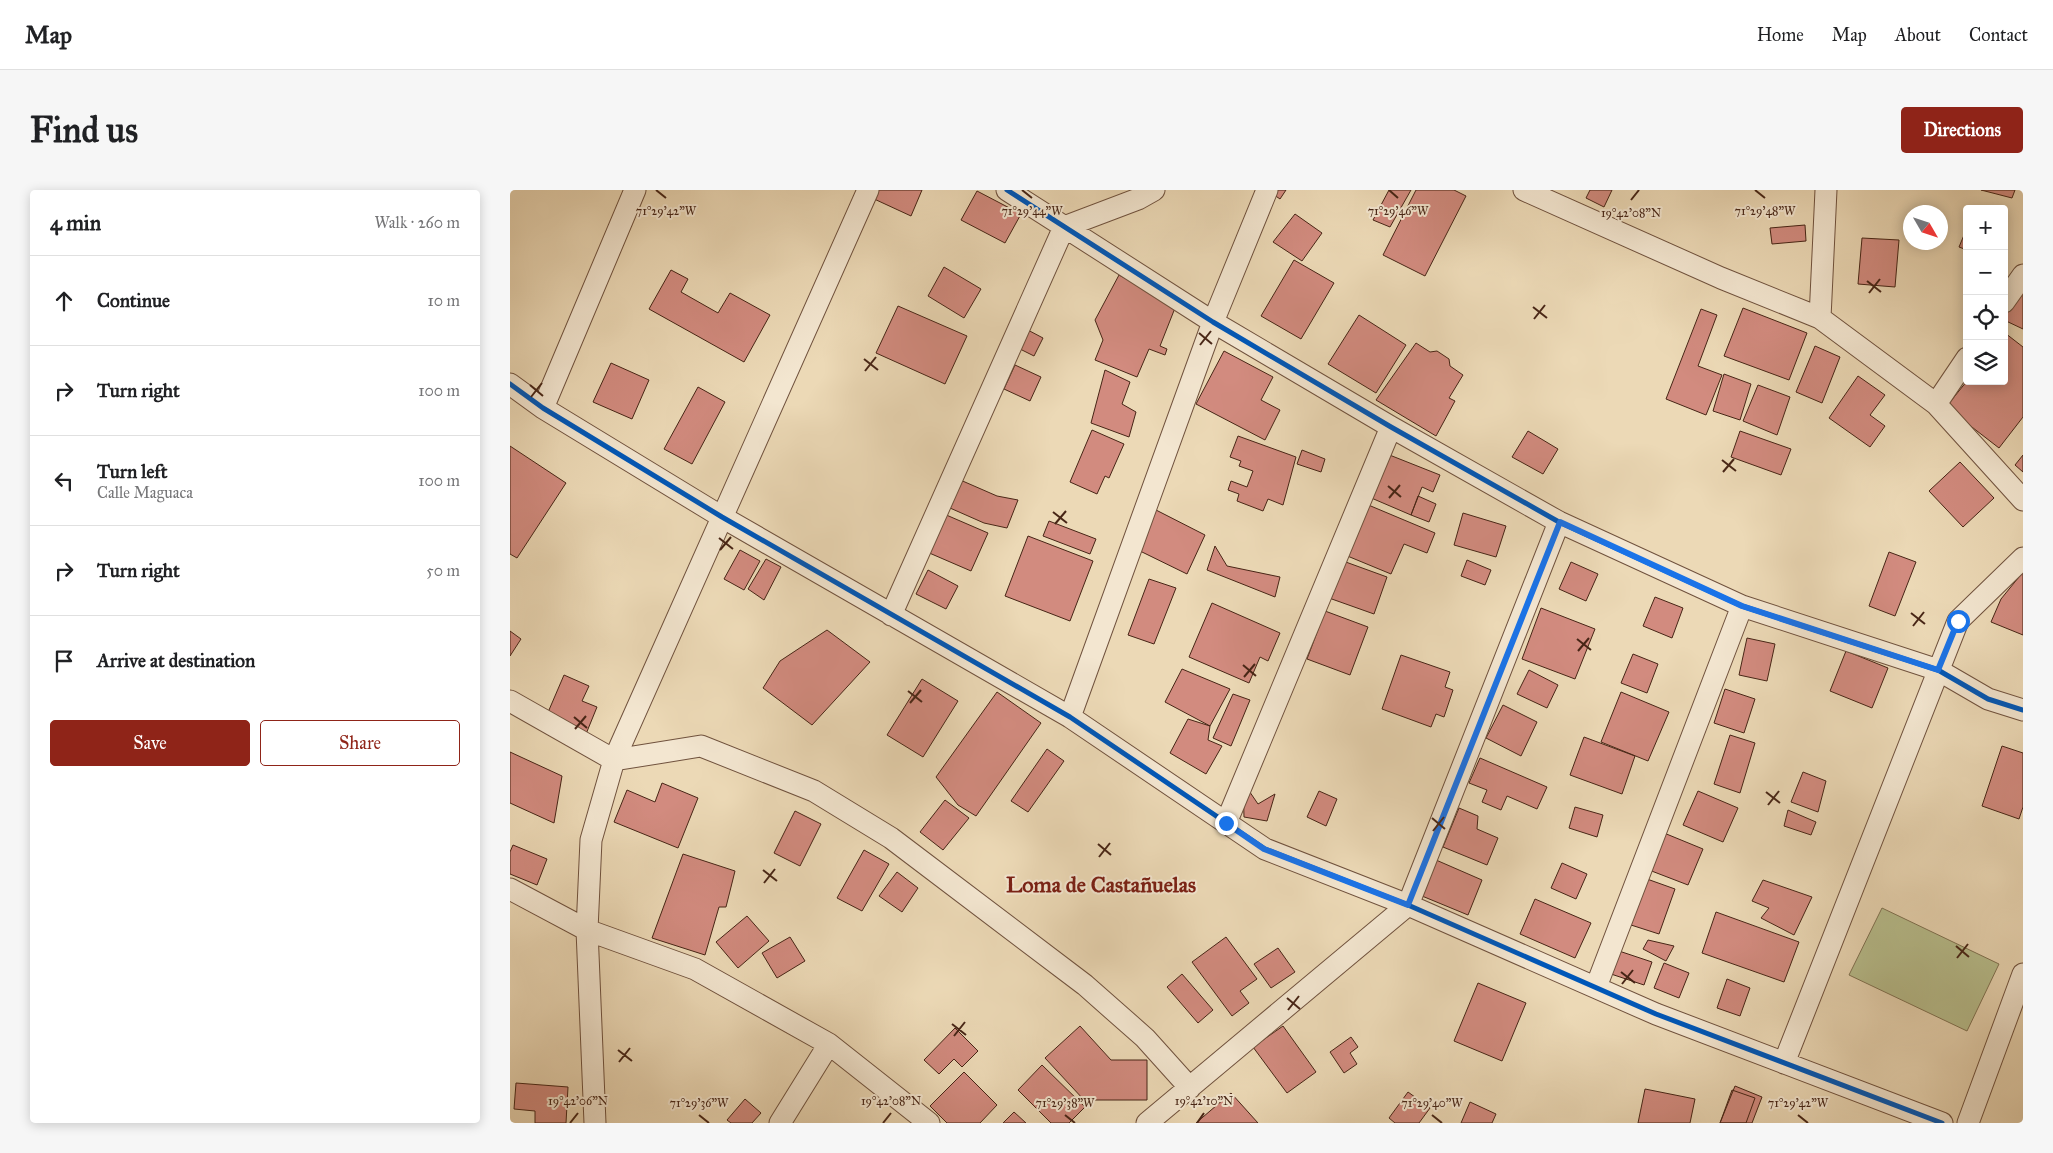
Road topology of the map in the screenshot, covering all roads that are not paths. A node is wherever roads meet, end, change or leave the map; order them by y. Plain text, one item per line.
1 (635, 190) edge
2 (868, 190) edge
3 (1007, 190) edge
4 (1154, 190) edge
5 (1267, 190) edge
6 (1524, 190) edge
7 (1826, 190) edge
8 (1064, 227) junction
9 (2023, 275) edge
10 (2008, 296) edge
11 (1820, 318) junction
12 (1213, 322) junction
13 (1963, 364) edge
14 (510, 384) edge
15 (1936, 404) junction
16 (544, 408) junction
17 (1391, 426) junction
18 (2023, 500) edge
19 (722, 517) junction
20 (1560, 522) junction
21 (2023, 558) edge
22 (1742, 606) junction
23 (891, 615) junction
24 (1938, 670) junction
25 (510, 701) edge
26 (2023, 710) edge
27 (1070, 717) junction
28 (614, 760) junction
29 (1226, 823) junction
30 (510, 889) edge
31 (1408, 905) junction
32 (587, 930) junction
33 (2023, 974) edge
34 (1596, 987) junction
35 (828, 1044) junction
36 (1784, 1063) junction
37 (1190, 1088) junction
38 (595, 1123) edge
39 (780, 1123) edge
40 (929, 1123) edge
41 (1147, 1123) edge
42 (1942, 1123) edge
43 (1968, 1123) edge

1 - 16 street
2 - 19 street
3 - 8 street
4 - 8 street
5 - 12 street
6 - 11 street
7 - 11 street
8 - 12 street
8 - 23 street
9 - 10 street
11 - 15 street
12 - 17 street
12 - 27 street
13 - 15 street
14 - 16 street
15 - 18 street
16 - 19 street
17 - 20 street
17 - 29 street
19 - 23 street
19 - 28 street
20 - 22 street
20 - 31 street
21 - 24 street
22 - 24 street
22 - 34 street
23 - 27 street
24 - 26 street
24 - 36 street
25 - 28 street
27 - 29 street
28 - 32 street
28 - 37 street
29 - 31 street
30 - 32 street
31 - 34 street
31 - 37 street
32 - 35 street
32 - 38 street
33 - 43 street
34 - 36 street
35 - 39 street
35 - 40 street
36 - 42 street
37 - 41 street

